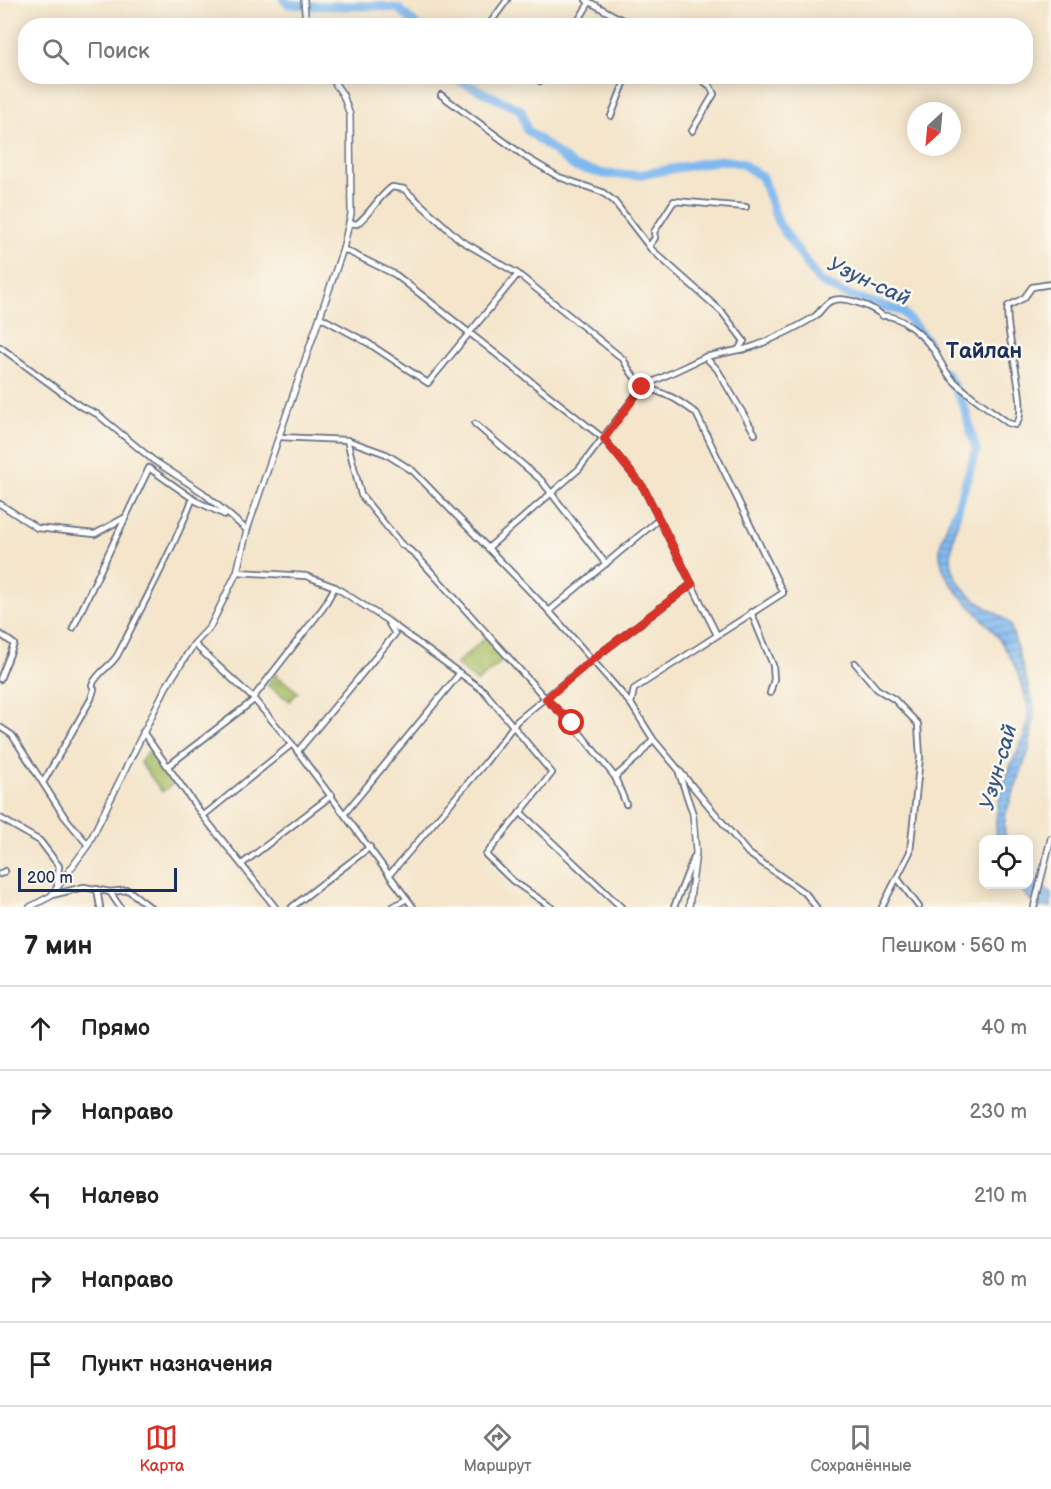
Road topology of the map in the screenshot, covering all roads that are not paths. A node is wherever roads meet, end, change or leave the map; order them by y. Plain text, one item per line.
1 (304, 0) edge
2 (507, 0) edge
3 (587, 1) edge
4 (305, 18) edge
5 (494, 18) edge
6 (578, 18) edge
7 (618, 18) edge
8 (335, 84) edge
9 (624, 84) edge
10 (707, 84) edge
11 (441, 95) dead end
12 (610, 116) dead end
13 (692, 131) dead end
14 (746, 207) dead end
15 (349, 223) junction
16 (649, 246) junction
17 (343, 249) junction
18 (518, 274) junction
19 (1051, 284) edge
20 (320, 317) junction
21 (472, 332) junction
22 (0, 347) edge
23 (738, 350) junction
24 (705, 357) junction
25 (642, 387) junction
26 (475, 424) dead end
27 (755, 434) dead end
28 (279, 437) junction
29 (604, 439) junction
30 (347, 440) junction
31 (551, 493) junction
32 (193, 498) junction
33 (0, 504) edge
34 (125, 518) junction
35 (233, 519) junction
36 (658, 520) junction
37 (248, 530) junction
38 (488, 548) junction
39 (606, 564) junction
40 (237, 572) junction
41 (692, 584) junction
42 (335, 587) junction
43 (549, 611) junction
44 (751, 612) junction
45 (388, 621) junction
46 (73, 628) dead end
47 (0, 634) edge
48 (717, 634) junction
49 (194, 644) junction
50 (593, 659) junction
51 (855, 663) dead end
52 (460, 673) junction
53 (0, 679) edge
54 (770, 693) dead end
55 (254, 699) junction
56 (546, 699) junction
57 (631, 704) junction
58 (514, 726) junction
59 (0, 727) edge
60 (143, 732) junction
61 (653, 739) junction
62 (292, 744) junction
63 (298, 751) junction
64 (168, 766) junction
65 (678, 770) junction
66 (615, 777) junction
67 (44, 781) junction
68 (332, 795) junction
69 (626, 804) dead end
70 (520, 812) junction
71 (345, 813) junction
72 (693, 814) joint
73 (203, 816) junction
74 (0, 818) edge
75 (1051, 838) edge
76 (88, 845) junction
77 (370, 847) junction
78 (696, 853) junction
79 (242, 864) junction
80 (390, 874) junction
81 (898, 879) junction
82 (97, 890) junction
83 (110, 892) junction
84 (51, 896) junction
85 (407, 899) junction
86 (30, 907) edge
87 (100, 907) edge
88 (120, 907) edge
89 (150, 907) edge
90 (275, 907) edge
91 (292, 907) edge
92 (392, 907) edge
93 (413, 907) edge
94 (551, 907) edge
95 (621, 907) edge
96 (674, 907) edge
97 (689, 907) edge
98 (816, 907) edge
99 (882, 907) edge
100 (919, 907) edge
101 (1034, 907) edge

1 - 4 street
2 - 5 street
3 - 6 street
3 - 7 street
8 - 15 street
9 - 12 street
10 - 13 street
11 - 16 street
14 - 16 street
15 - 17 street
15 - 18 street
16 - 23 street
17 - 20 street
17 - 21 street
18 - 21 street
18 - 25 street
19 - 23 street
20 - 21 street
20 - 28 street
21 - 29 street
22 - 35 street
23 - 24 street
24 - 25 street
24 - 27 street
25 - 29 street
25 - 44 street
26 - 31 street
28 - 30 street
28 - 37 street
29 - 31 street
29 - 36 street
30 - 38 street
30 - 56 street
31 - 38 street
31 - 39 street
32 - 34 street
32 - 35 street
32 - 67 street
33 - 34 street
34 - 46 street
35 - 37 street
36 - 39 street
36 - 41 street
37 - 40 street
38 - 43 street
39 - 43 street
40 - 42 street
40 - 49 street
41 - 48 street
41 - 50 street
42 - 45 street
42 - 55 street
43 - 50 street
44 - 48 street
44 - 54 street
45 - 52 street
45 - 63 street
47 - 53 street
48 - 57 street
49 - 55 street
49 - 60 street
50 - 56 street
50 - 57 street
51 - 81 street
52 - 58 street
52 - 71 street
55 - 62 street
55 - 64 street
56 - 58 street
56 - 66 street
57 - 61 street
58 - 70 street
58 - 80 street
59 - 67 street
60 - 64 street
60 - 76 street
61 - 65 street
61 - 66 street
62 - 63 street
62 - 73 street
63 - 68 street
64 - 73 street
65 - 72 street
65 - 98 street
66 - 69 street
67 - 76 street
68 - 71 street
68 - 79 street
70 - 94 street
70 - 95 street
71 - 77 street
72 - 78 street
73 - 79 street
74 - 84 street
75 - 101 street
76 - 84 street
77 - 80 street
77 - 91 street
78 - 96 street
78 - 97 street
79 - 90 street
80 - 85 street
81 - 99 street
81 - 100 street
82 - 83 street
82 - 84 street
82 - 87 street
83 - 88 street
83 - 89 street
84 - 86 street
85 - 92 street
85 - 93 street

